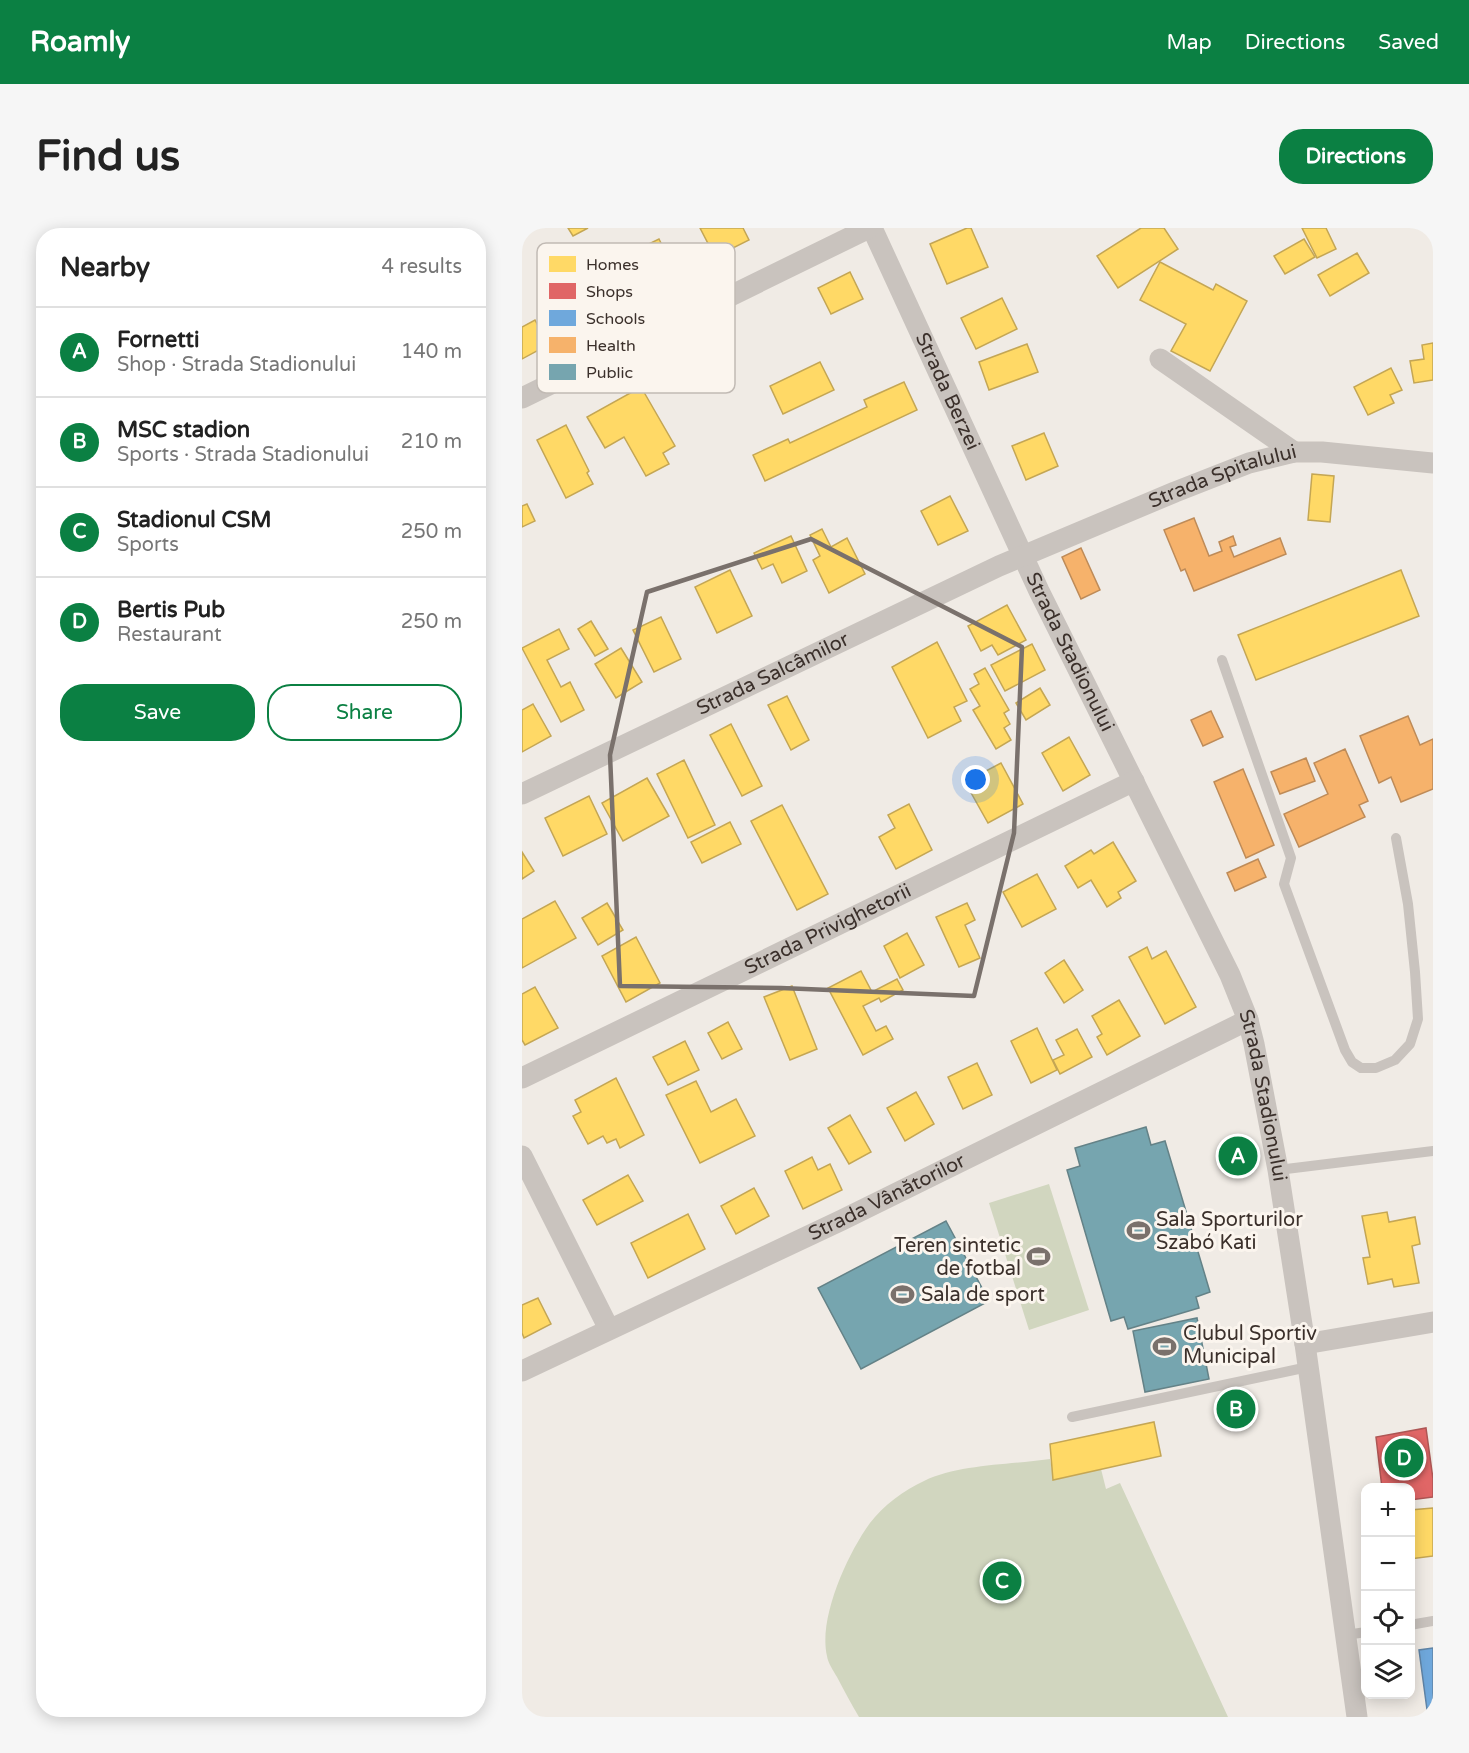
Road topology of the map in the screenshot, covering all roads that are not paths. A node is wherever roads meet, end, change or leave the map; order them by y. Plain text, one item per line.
1 (870, 228) edge
2 (735, 294) edge
3 (1160, 359) dead end
4 (537, 391) edge
5 (522, 398) edge
6 (1294, 452) junction
7 (1433, 463) edge
8 (1023, 556) junction
9 (1222, 660) dead end
10 (1134, 781) junction
11 (522, 794) edge
12 (1396, 838) dead end
13 (1248, 1020) junction
14 (522, 1078) edge
15 (1433, 1151) edge
16 (522, 1156) edge
17 (1278, 1170) junction
18 (1433, 1322) edge
19 (609, 1329) junction
20 (1305, 1344) junction
21 (1308, 1367) junction
22 (522, 1371) edge
23 (1072, 1417) dead end
24 (1433, 1621) edge
25 (1415, 1624) edge
26 (1356, 1633) edge
27 (1357, 1717) edge

1 - 2 street
1 - 8 street, Strada Berzei
3 - 6 street
4 - 5 street
6 - 7 street, Strada Spitalului
6 - 8 street, Strada Spitalului
8 - 10 street, Strada Stadionului
8 - 11 street, Strada Salcâmilor
9 - 12 lane
10 - 13 street, Strada Stadionului
10 - 14 street, Strada Privighetorii
13 - 17 street, Strada Stadionului
13 - 19 street, Strada Vânătorilor
15 - 17 lane
16 - 19 street
17 - 20 street, Strada Stadionului
18 - 20 street
19 - 22 street, Strada Vânătorilor
20 - 21 street, Strada Stadionului
21 - 23 lane
21 - 26 street, Strada Stadionului
24 - 25 lane
26 - 27 street, Strada Stadionului

